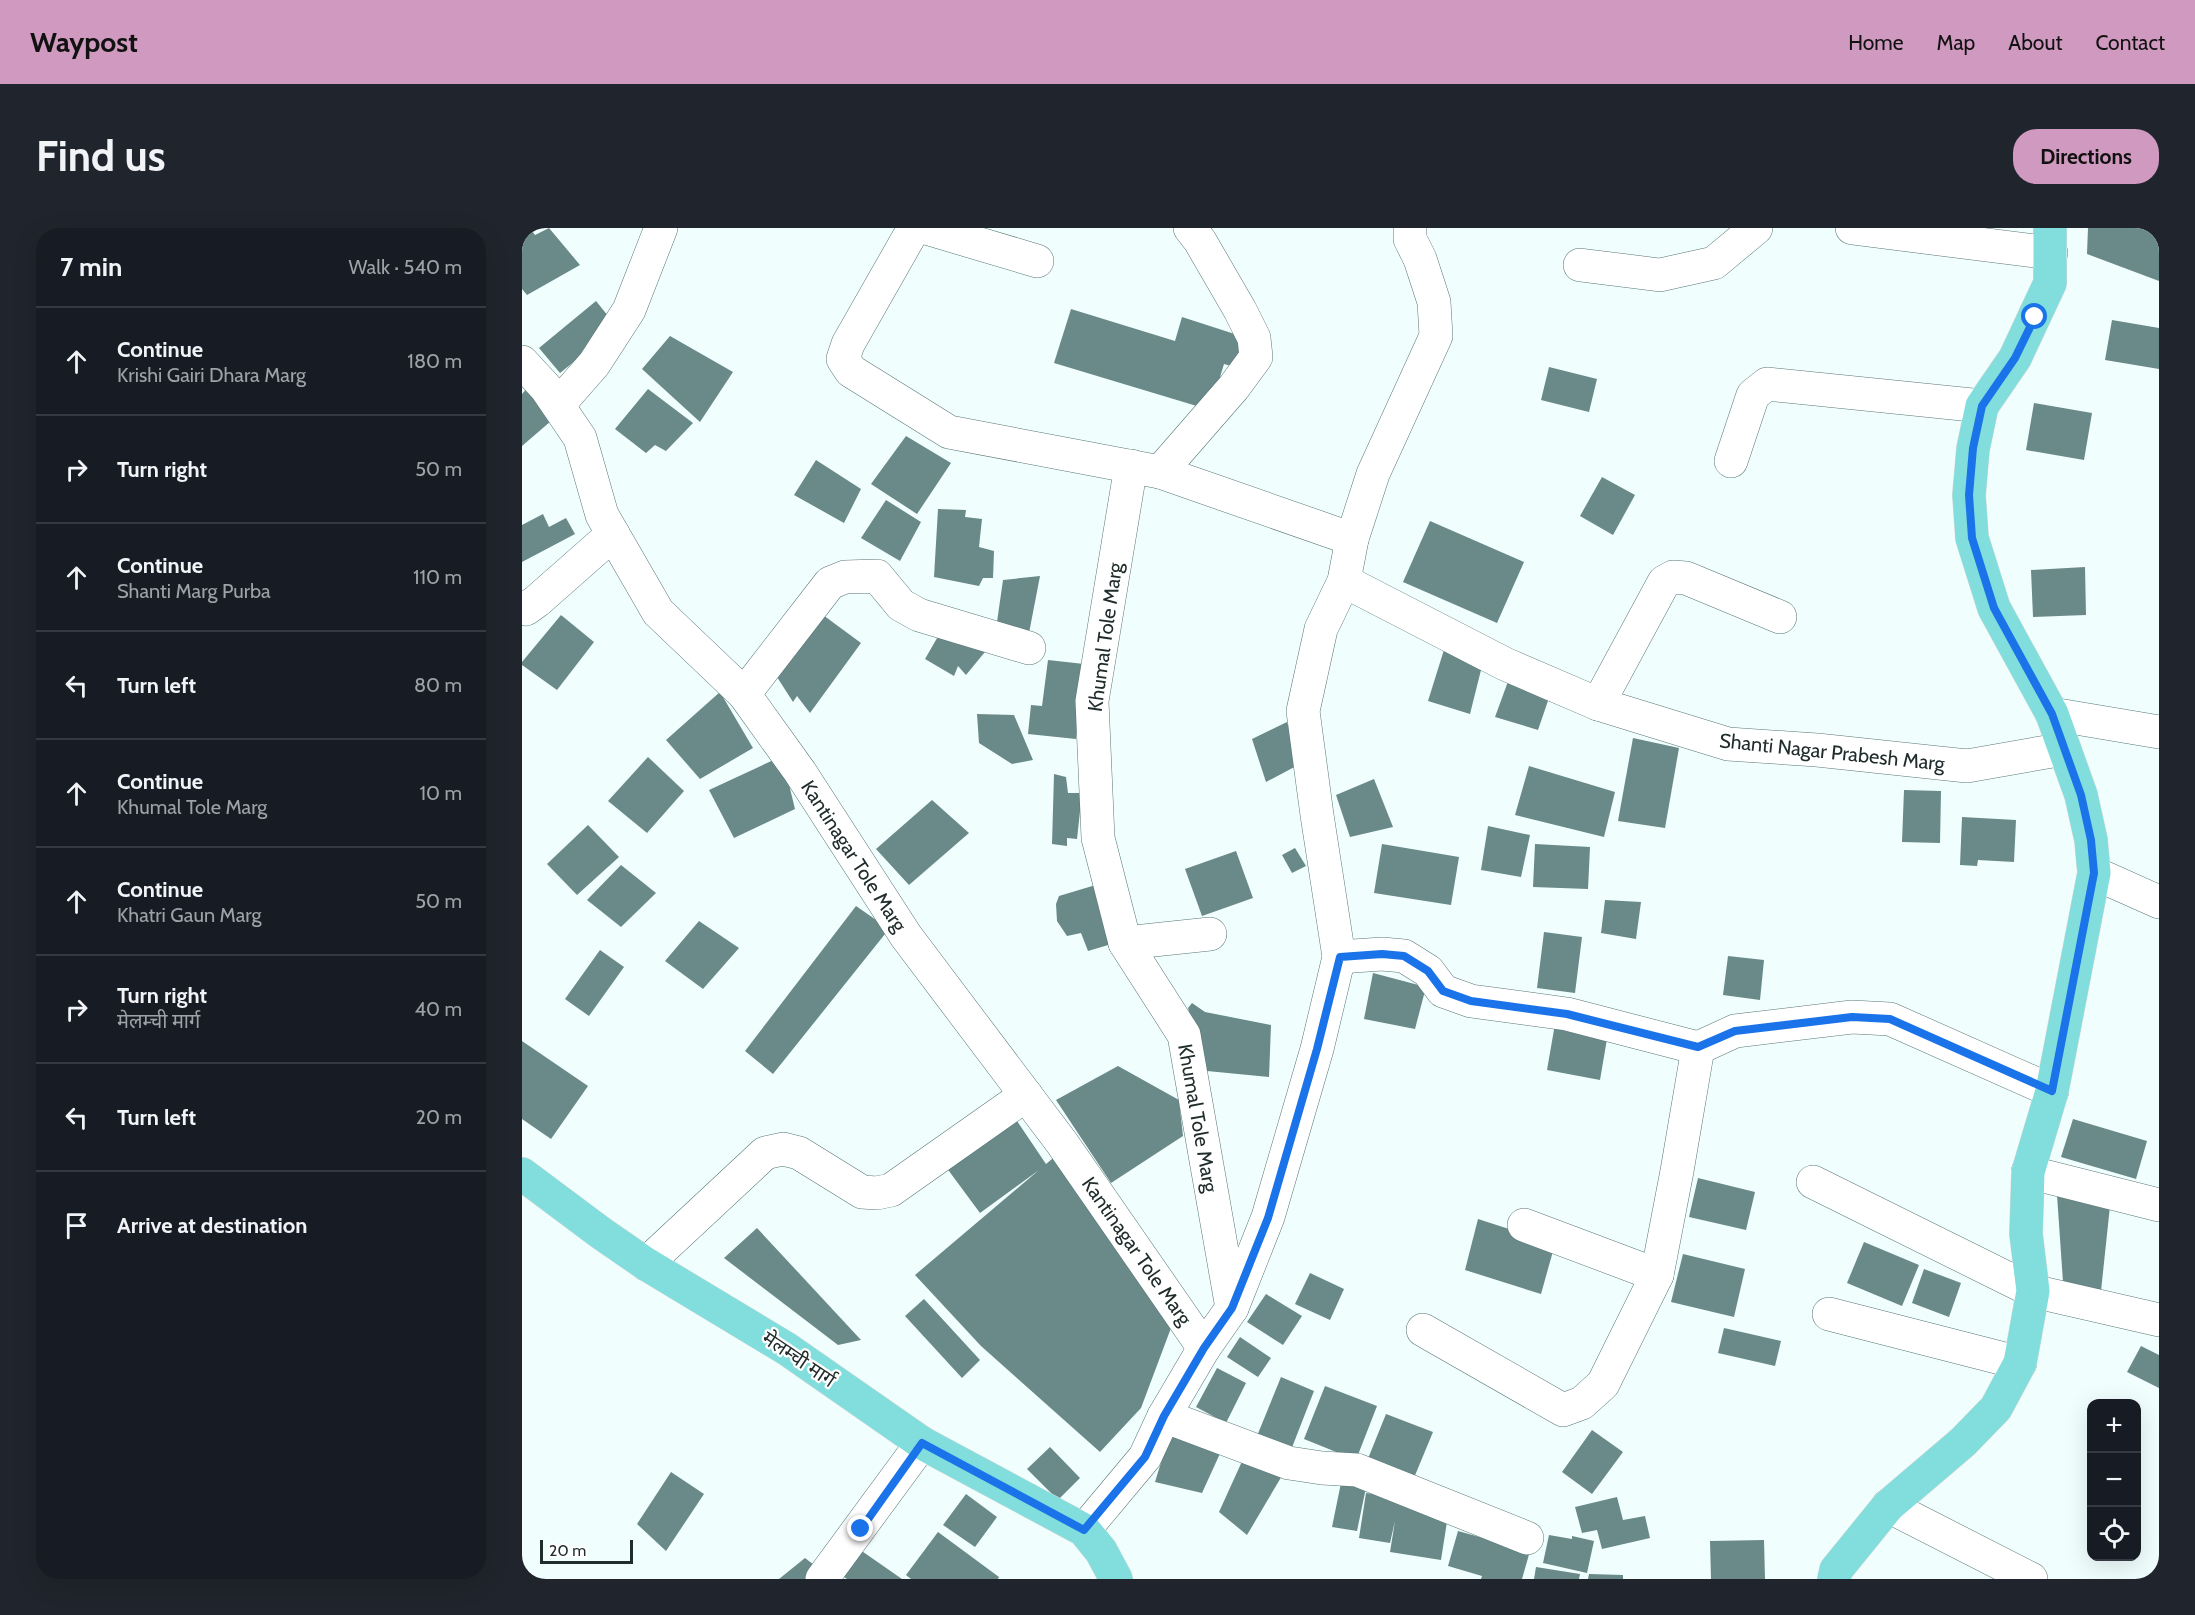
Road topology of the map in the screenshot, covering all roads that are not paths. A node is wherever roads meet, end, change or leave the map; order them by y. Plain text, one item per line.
1 (661, 228) edge
2 (914, 228) edge
3 (926, 228) edge
4 (1190, 228) edge
5 (1410, 228) edge
6 (1756, 228) edge
7 (1852, 228) edge
8 (2050, 240) edge
9 (1037, 261) dead end
10 (1580, 265) dead end
11 (522, 362) edge
12 (558, 405) junction
13 (1982, 406) junction
14 (1731, 461) dead end
15 (1146, 469) junction
16 (613, 534) junction
17 (1352, 539) junction
18 (1344, 580) junction
19 (522, 607) edge
20 (1780, 617) dead end
21 (1029, 648) dead end
22 (744, 694) junction
23 (1598, 704) junction
24 (2052, 714) junction
25 (2159, 732) edge
26 (2064, 748) junction
27 (2094, 873) junction
28 (2159, 902) edge
29 (1210, 934) dead end
30 (1125, 943) junction
31 (1340, 957) junction
32 (1698, 1047) junction
33 (2052, 1091) junction
34 (1026, 1095) junction
35 (2028, 1172) junction
36 (522, 1174) edge
37 (1813, 1182) dead end
38 (2159, 1205) edge
39 (1524, 1226) dead end
40 (646, 1264) junction
41 (1657, 1275) junction
42 (2032, 1291) junction
43 (1232, 1308) junction
44 (1829, 1314) dead end
45 (2159, 1320) edge
46 (1423, 1330) dead end
47 (1204, 1348) junction
48 (2020, 1363) junction
49 (1164, 1416) junction
50 (922, 1443) junction
51 (1888, 1506) junction
52 (1084, 1530) junction
53 (1527, 1538) dead end
54 (822, 1579) edge
55 (1116, 1579) edge
56 (1834, 1579) edge
57 (2031, 1579) edge

1 - 12 street
2 - 15 street
3 - 9 street
4 - 15 street
5 - 17 street
6 - 10 street
7 - 8 street
8 - 13 main road
11 - 12 street, Kantinagar Tole Marg
12 - 16 street, Kantinagar Tole Marg
13 - 14 street
13 - 24 main road
15 - 17 street
15 - 30 street, Khumal Tole Marg
16 - 19 street
16 - 22 street, Kantinagar Tole Marg
17 - 18 street
18 - 23 street, Shanti Nagar Prabesh Marg
18 - 31 street
20 - 23 street
21 - 22 street
22 - 34 street, Kantinagar Tole Marg
23 - 26 street, Shanti Nagar Prabesh Marg
24 - 25 street
24 - 26 main road
26 - 27 main road
27 - 28 street
27 - 33 main road
29 - 30 street
30 - 43 street, Khumal Tole Marg
31 - 32 street
31 - 43 street
32 - 33 street
32 - 41 street
33 - 35 main road
34 - 40 street
34 - 47 street, Kantinagar Tole Marg
35 - 38 street
35 - 42 main road
36 - 40 main road, मेलम्ची मार्ग
37 - 42 street
39 - 41 street
40 - 50 main road, मेलम्ची मार्ग
41 - 46 street
42 - 45 street
42 - 48 main road
43 - 47 street
44 - 48 street
47 - 49 street
48 - 51 main road
49 - 52 street
49 - 53 street
50 - 52 main road, मेलम्ची मार्ग
50 - 54 street
51 - 56 main road
51 - 57 street
52 - 55 main road

